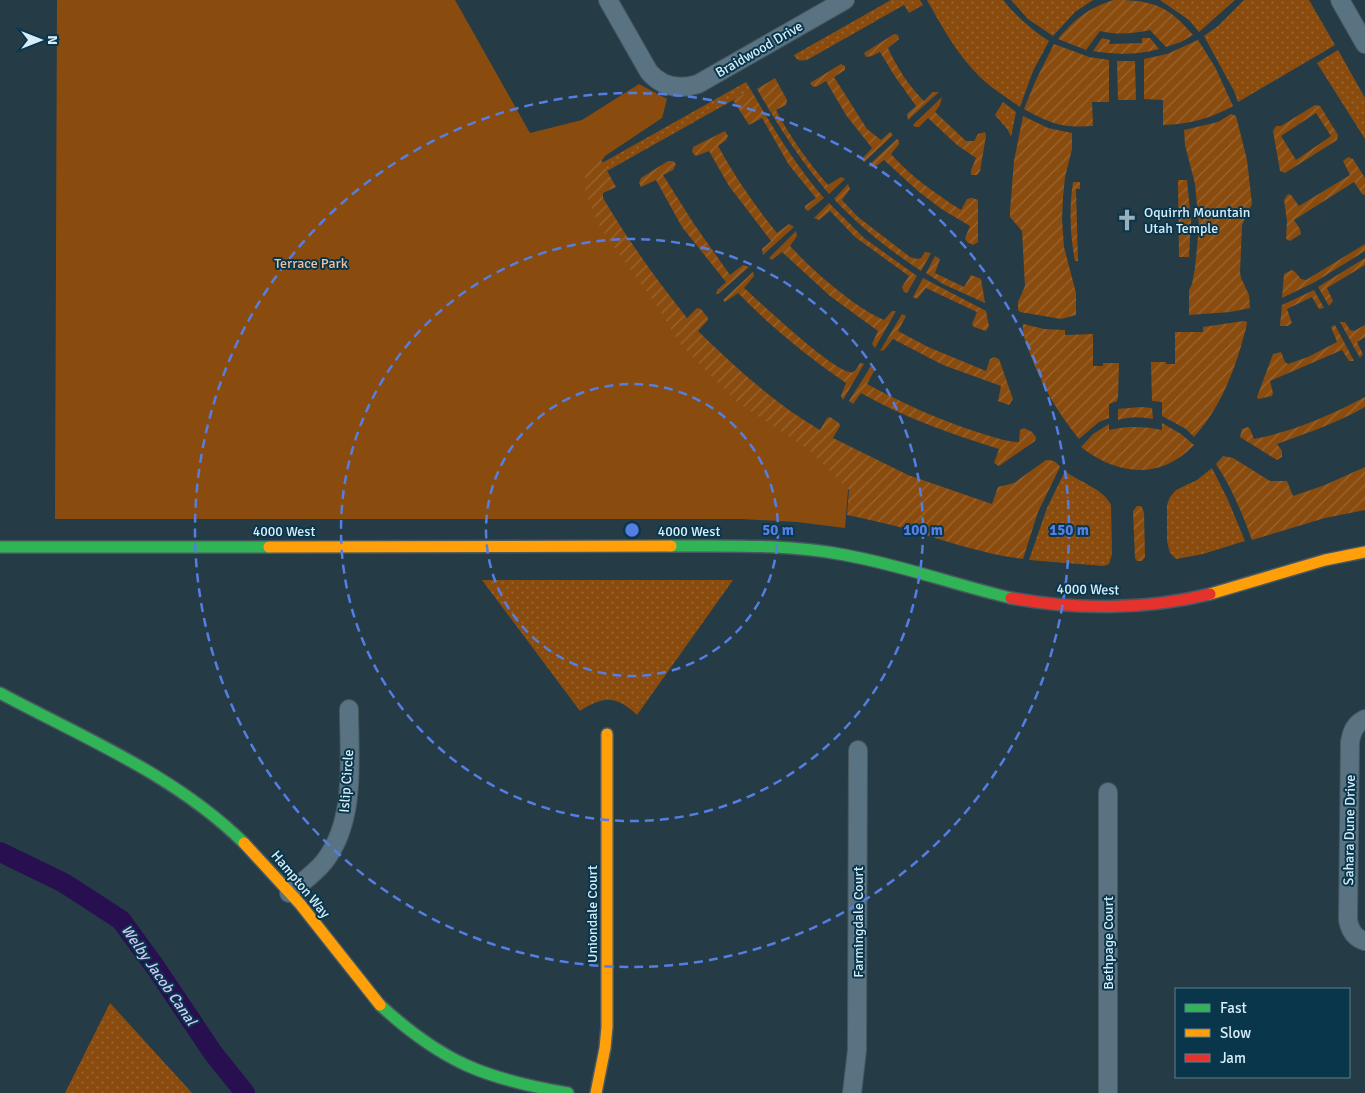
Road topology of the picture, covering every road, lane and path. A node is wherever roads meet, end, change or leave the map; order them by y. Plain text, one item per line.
1 (608, 0) edge
2 (844, 0) edge
3 (1340, 0) edge
4 (1365, 44) edge
5 (0, 547) edge
6 (1365, 552) edge
7 (0, 693) edge
8 (349, 709) dead end
9 (1361, 722) edge
10 (607, 734) dead end
11 (858, 750) dead end
12 (1108, 792) dead end
13 (289, 893) junction
14 (1360, 938) edge
15 (568, 1093) edge
16 (596, 1093) edge
17 (852, 1093) edge
18 (1108, 1093) edge

1 - 2 street, Braidwood Drive
3 - 4 street
5 - 6 main road, 4000 West
7 - 13 main road, Hampton Way
8 - 13 street, Islip Circle
9 - 14 street, Sahara Dune Drive
10 - 16 main road, Uniondale Court
11 - 17 street, Farmingdale Court
12 - 18 street, Bethpage Court
13 - 15 main road, Hampton Way

